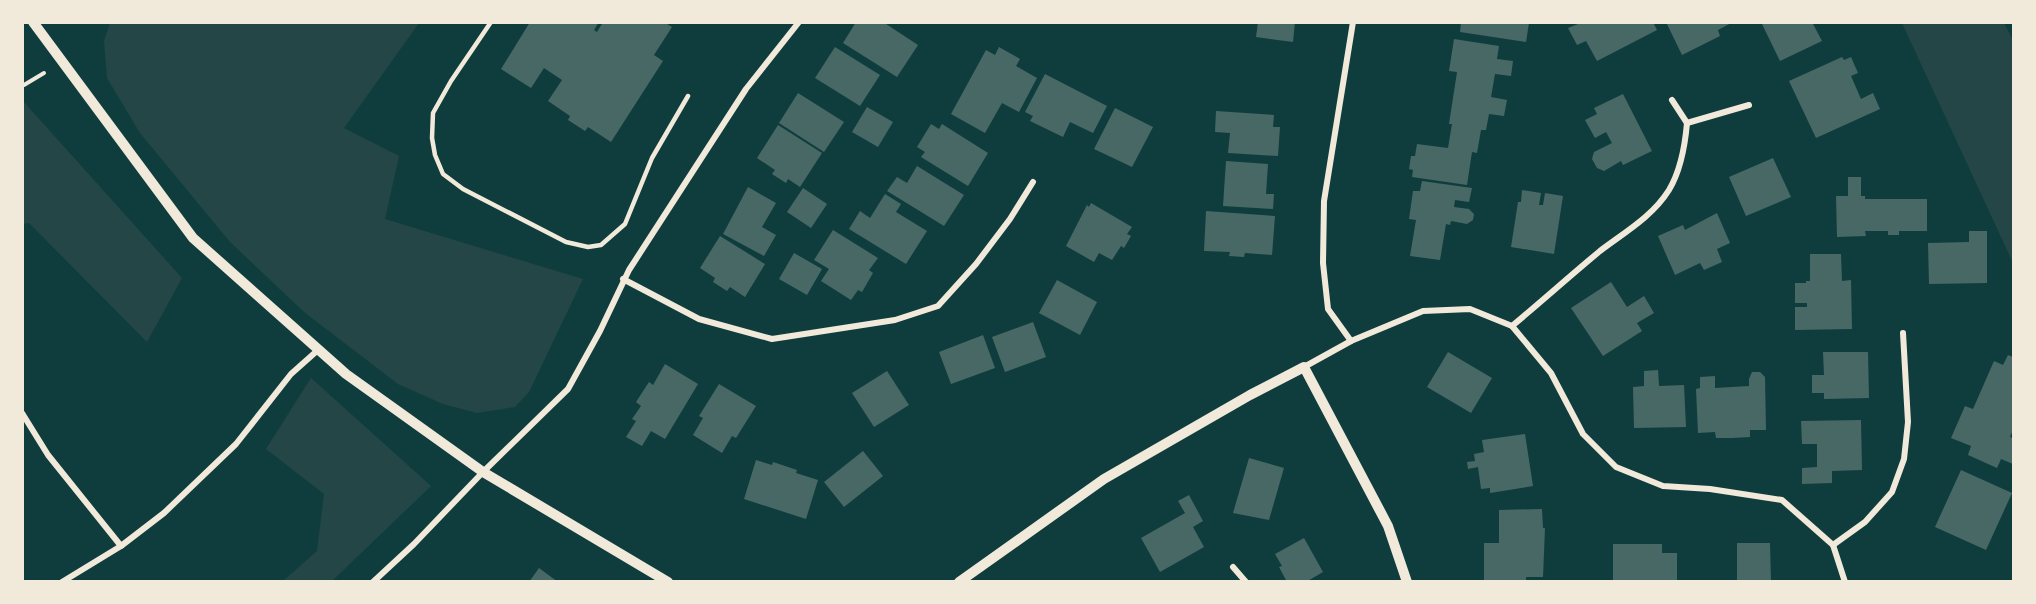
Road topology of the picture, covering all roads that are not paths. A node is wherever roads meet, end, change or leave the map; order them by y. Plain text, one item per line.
1 (33, 22) edge
2 (490, 22) edge
3 (799, 22) edge
4 (1353, 22) edge
5 (688, 96) dead end
6 (1672, 100) dead end
7 (1749, 105) dead end
8 (1687, 123) junction
9 (1033, 182) dead end
10 (624, 279) junction
11 (1512, 326) junction
12 (1904, 333) dead end
13 (1351, 341) junction
14 (318, 350) junction
15 (1304, 367) junction
16 (22, 413) edge
17 (483, 472) junction
18 (121, 546) junction
19 (1833, 546) junction
20 (1233, 567) dead end
21 (62, 582) edge
22 (373, 582) edge
23 (668, 582) edge
24 (960, 582) edge
25 (1246, 582) edge
26 (1407, 582) edge
27 (1845, 582) edge

1 - 14 street
2 - 5 lane
3 - 10 street
4 - 13 street
6 - 8 street
7 - 8 street
8 - 11 street
9 - 10 street
10 - 17 street
11 - 13 street
11 - 19 street
12 - 19 street
13 - 15 street
14 - 17 street
14 - 18 street
15 - 24 street
15 - 26 street
16 - 18 street
17 - 22 street
17 - 23 street
18 - 21 street
19 - 27 street
20 - 25 street

